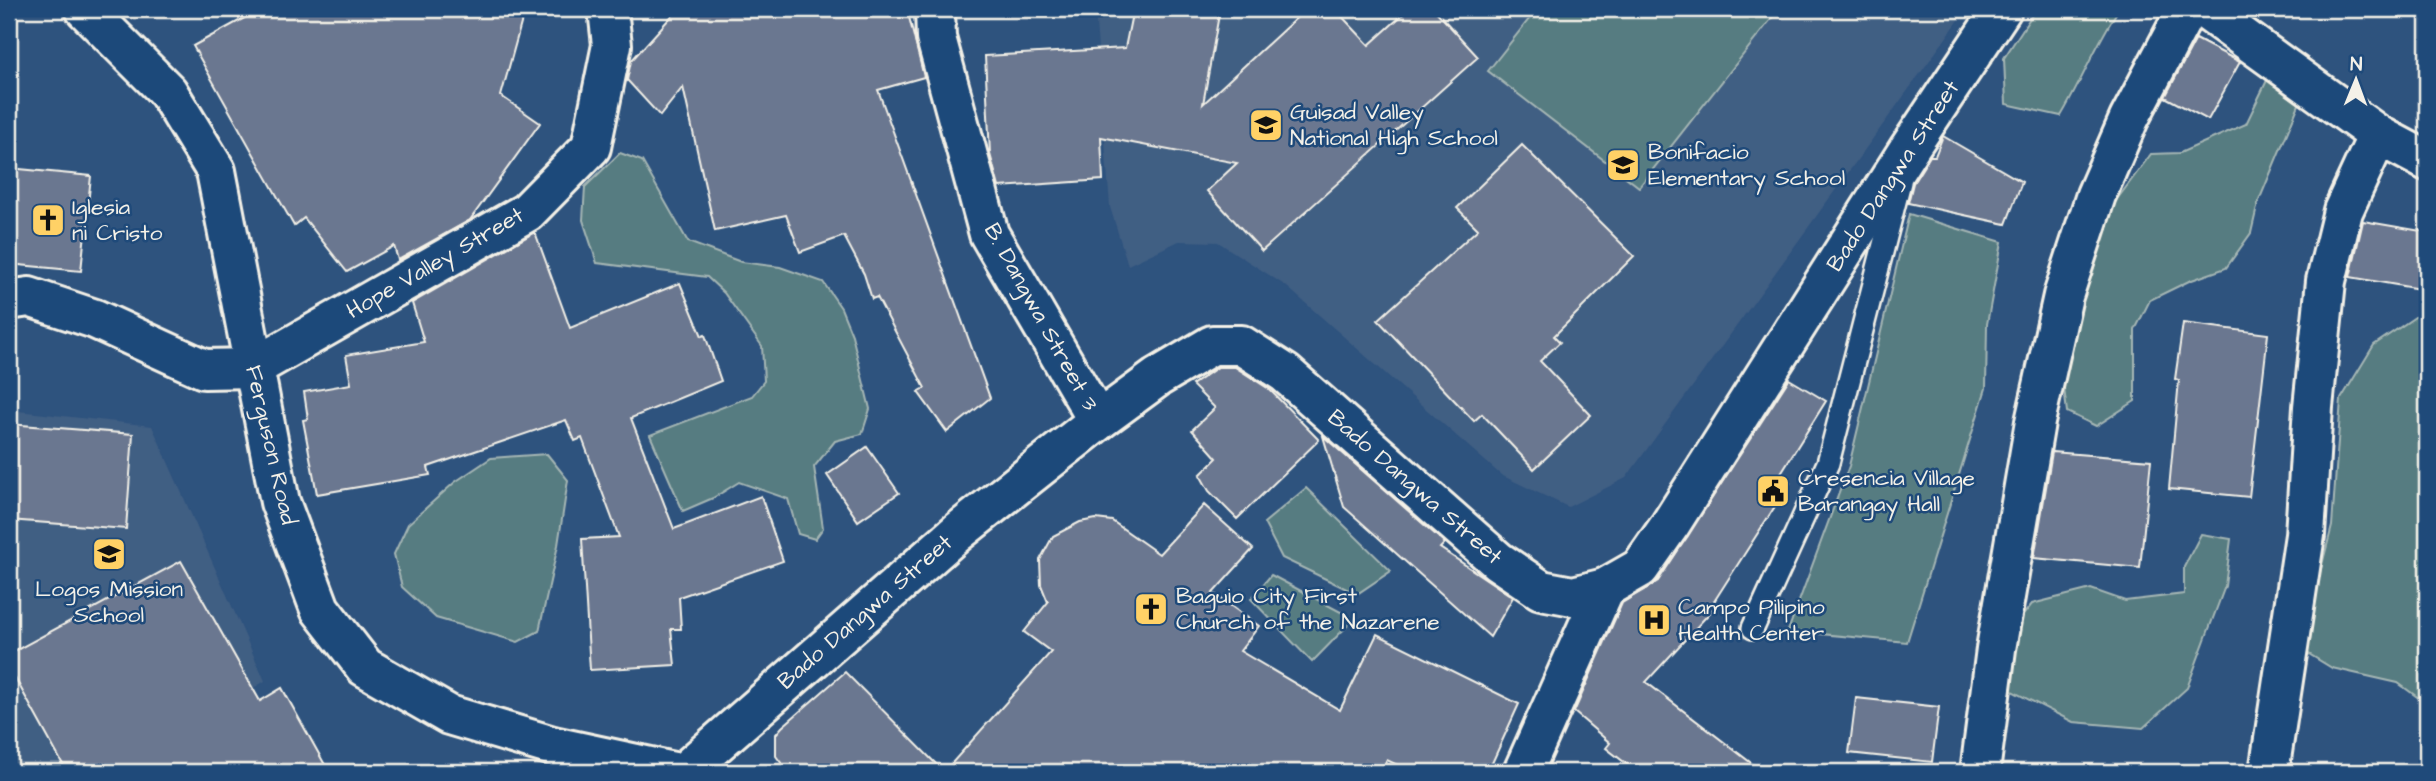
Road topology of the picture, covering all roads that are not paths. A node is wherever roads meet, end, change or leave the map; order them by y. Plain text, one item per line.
1 (85, 9) edge
2 (608, 9) edge
3 (935, 9) edge
4 (2002, 9) edge
5 (2187, 9) edge
6 (2204, 9) edge
7 (2378, 135) junction
8 (1908, 150) junction
9 (2427, 160) edge
10 (9, 300) edge
11 (253, 368) junction
12 (1098, 421) junction
13 (1605, 588) junction
14 (1753, 628) dead end
15 (674, 772) edge
16 (684, 772) edge
17 (1523, 772) edge
18 (1980, 772) edge
19 (2269, 772) edge

1 - 11 street, Ferguson Road
2 - 11 street, Hope Valley Street
3 - 12 street, B. Dangwa Street 3
4 - 8 street, Bado Dangwa Street
5 - 18 street
6 - 7 street
7 - 9 street
7 - 19 street
8 - 13 street, Bado Dangwa Street
8 - 14 lane
10 - 11 street
11 - 15 street, Ferguson Road
12 - 13 street, Bado Dangwa Street
12 - 16 street, Bado Dangwa Street
13 - 17 street

